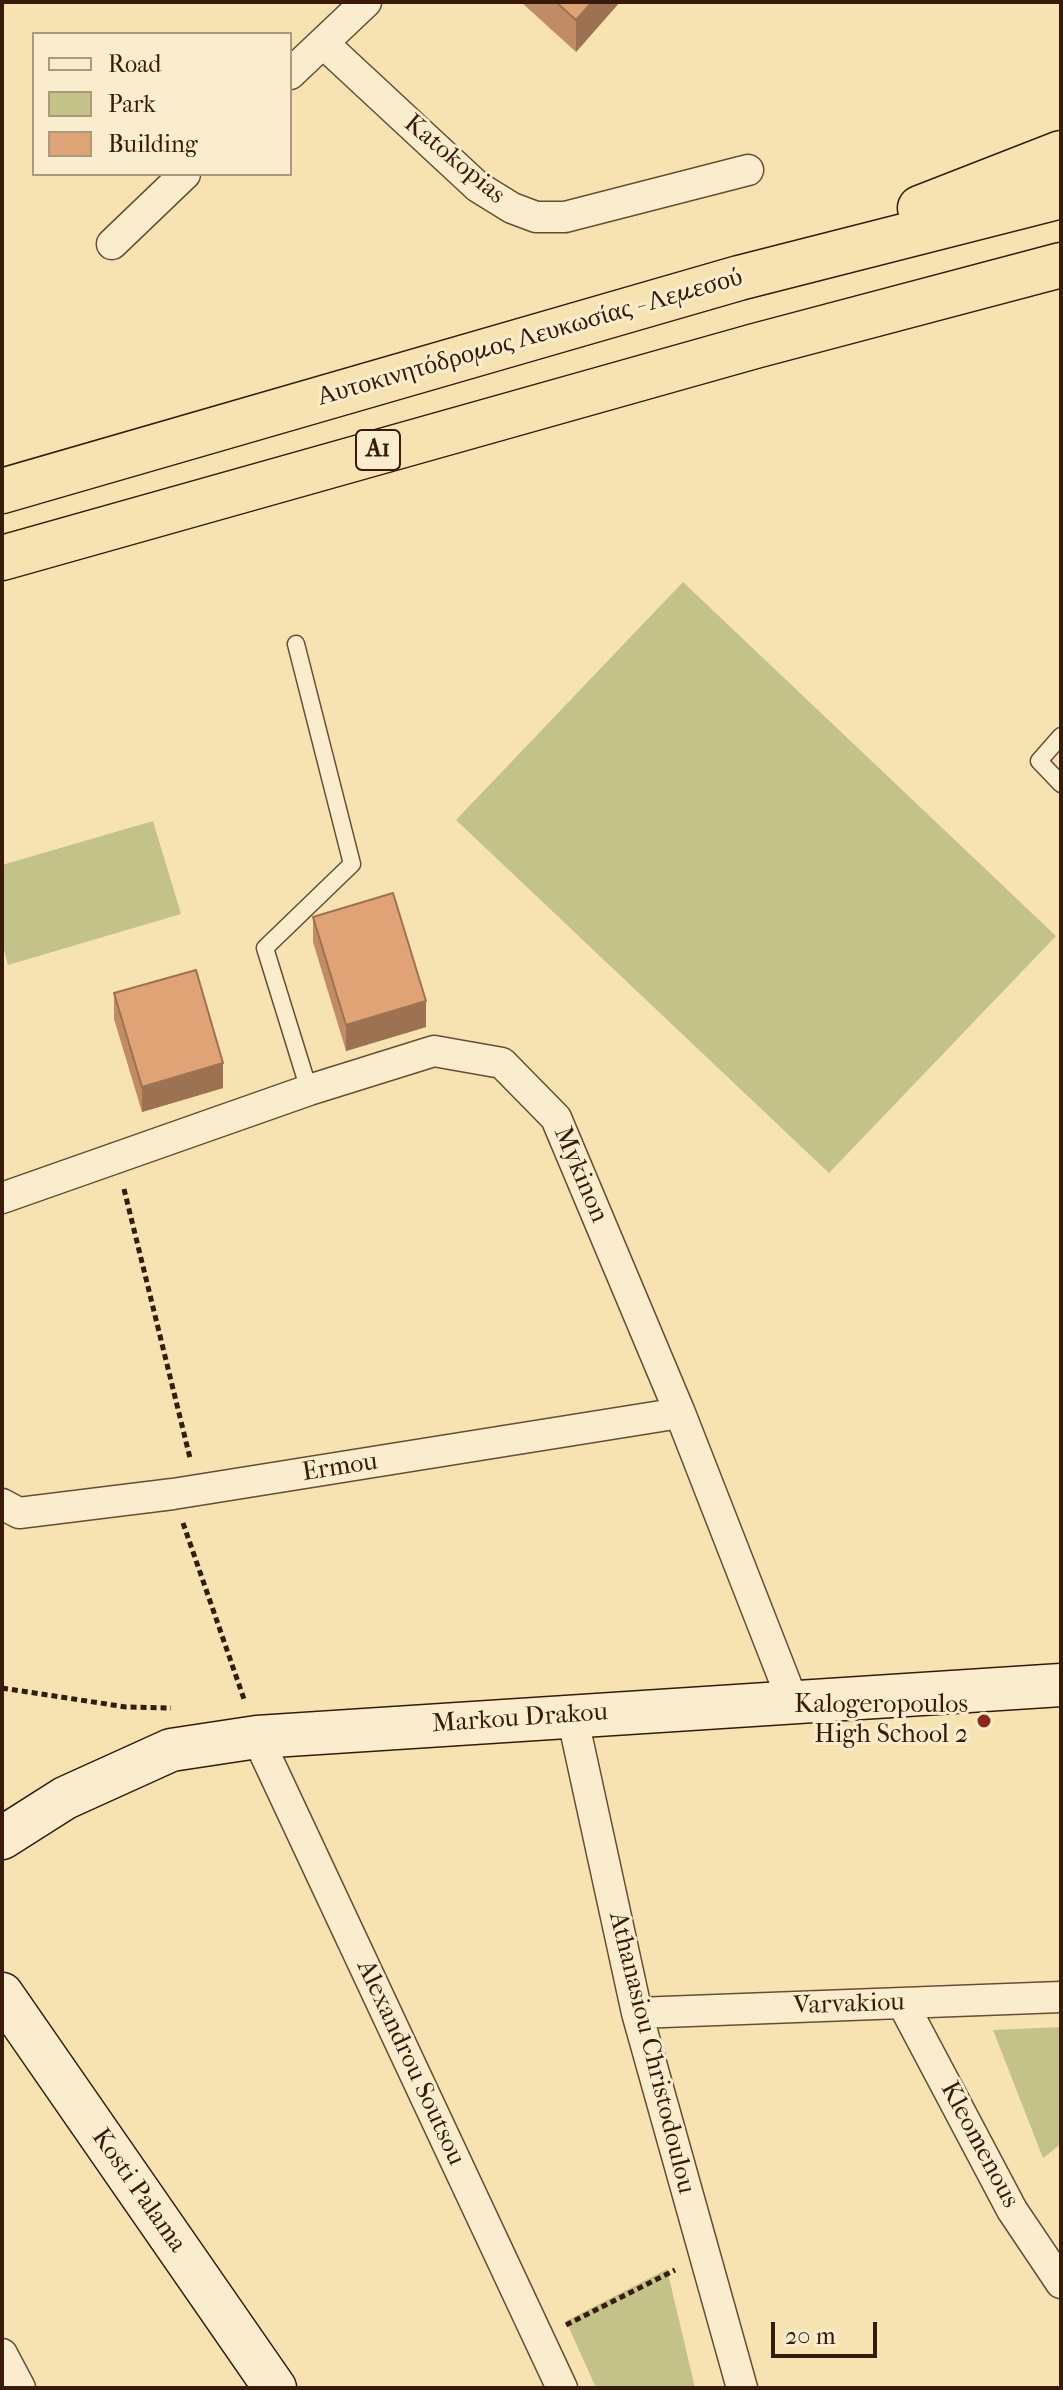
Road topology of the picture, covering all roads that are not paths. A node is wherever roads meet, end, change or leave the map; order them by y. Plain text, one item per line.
1 (366, 2) edge
2 (323, 43) junction
3 (292, 72) edge
4 (1061, 153) edge
5 (748, 170) dead end
6 (183, 176) edge
7 (1061, 196) edge
8 (112, 244) dead end
9 (1061, 265) edge
10 (739, 278) junction
11 (1061, 282) edge
12 (755, 346) junction
13 (2, 491) edge
14 (2, 558) edge
15 (296, 644) dead end
16 (1061, 736) edge
17 (1061, 784) edge
18 (309, 1090) junction
19 (2, 1198) edge
20 (680, 1413) junction
21 (2, 1504) edge
22 (1061, 1685) edge
23 (793, 1702) junction
24 (572, 1715) junction
25 (245, 1723) junction
26 (2, 1838) edge
27 (2, 1994) edge
28 (1061, 1997) edge
29 (903, 2004) junction
30 (637, 2013) junction
31 (1061, 2283) edge
32 (2, 2354) edge
33 (20, 2388) edge
34 (275, 2388) edge
35 (562, 2388) edge
36 (742, 2388) edge

1 - 2 street
2 - 3 street
2 - 5 street, Katokopias
4 - 10 highway
6 - 8 street
7 - 10 highway, Αυτοκινητόδρομος Λευκωσίας - Λεμεσού
9 - 12 highway, A1
10 - 13 highway, Αυτοκινητόδρομος Λευκωσίας - Λεμεσού
11 - 12 highway
12 - 14 highway, A1
15 - 18 lane
16 - 17 lane
18 - 19 street, Mykinon
18 - 20 street, Mykinon
20 - 21 street, Ermou
20 - 23 street, Mykinon
22 - 23 street, Markou Drakou
23 - 24 street, Markou Drakou
24 - 25 street, Markou Drakou
24 - 30 street, Athanasiou Christodoulou
25 - 26 street, Markou Drakou
25 - 35 street, Alexandrou Soutsou
27 - 34 street, Kosti Palama
28 - 29 street, Varvakiou
29 - 30 street, Varvakiou
29 - 31 street, Kleomenous
30 - 36 street, Athanasiou Christodoulou
32 - 33 street

